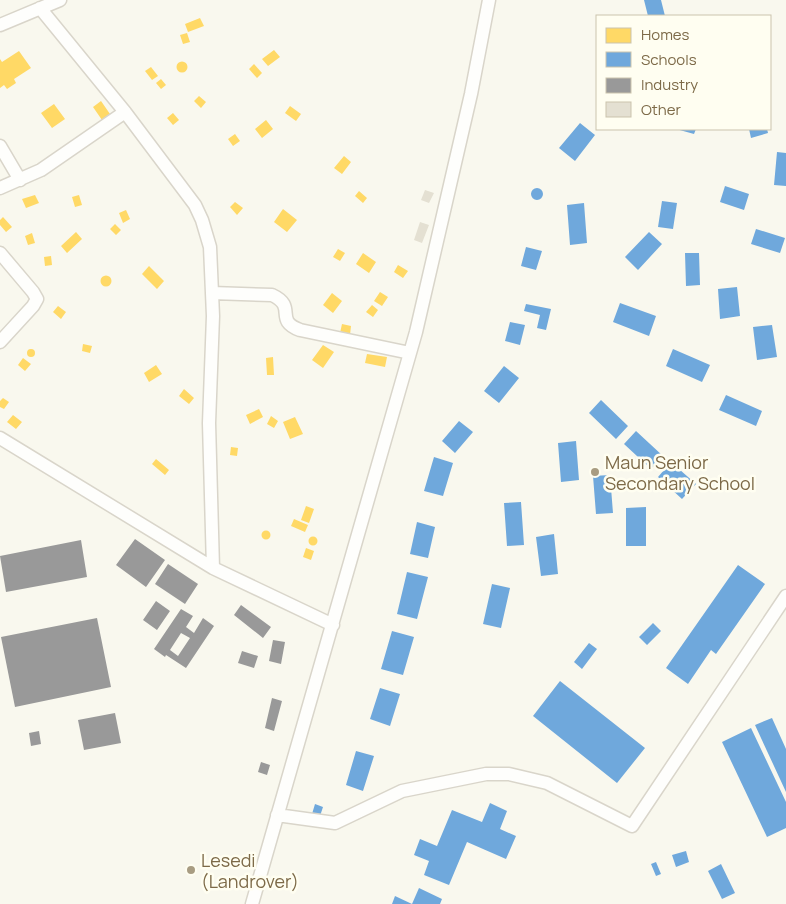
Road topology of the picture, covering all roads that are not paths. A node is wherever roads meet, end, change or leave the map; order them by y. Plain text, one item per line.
1 (60, 0) edge
2 (489, 0) edge
3 (40, 8) junction
4 (0, 25) edge
5 (125, 112) junction
6 (0, 146) edge
7 (20, 180) junction
8 (0, 188) edge
9 (0, 253) edge
10 (212, 293) junction
11 (0, 342) edge
12 (410, 353) junction
13 (0, 438) edge
14 (213, 568) junction
15 (786, 596) edge
16 (333, 625) junction
17 (277, 815) junction
18 (252, 904) edge

1 - 3 street
2 - 12 street
3 - 4 street
3 - 5 street
5 - 7 street
5 - 10 street
6 - 7 street
7 - 8 street
9 - 11 street
10 - 12 street
10 - 14 street
12 - 16 street
13 - 14 street
14 - 16 street
15 - 17 street
16 - 17 street
17 - 18 street

